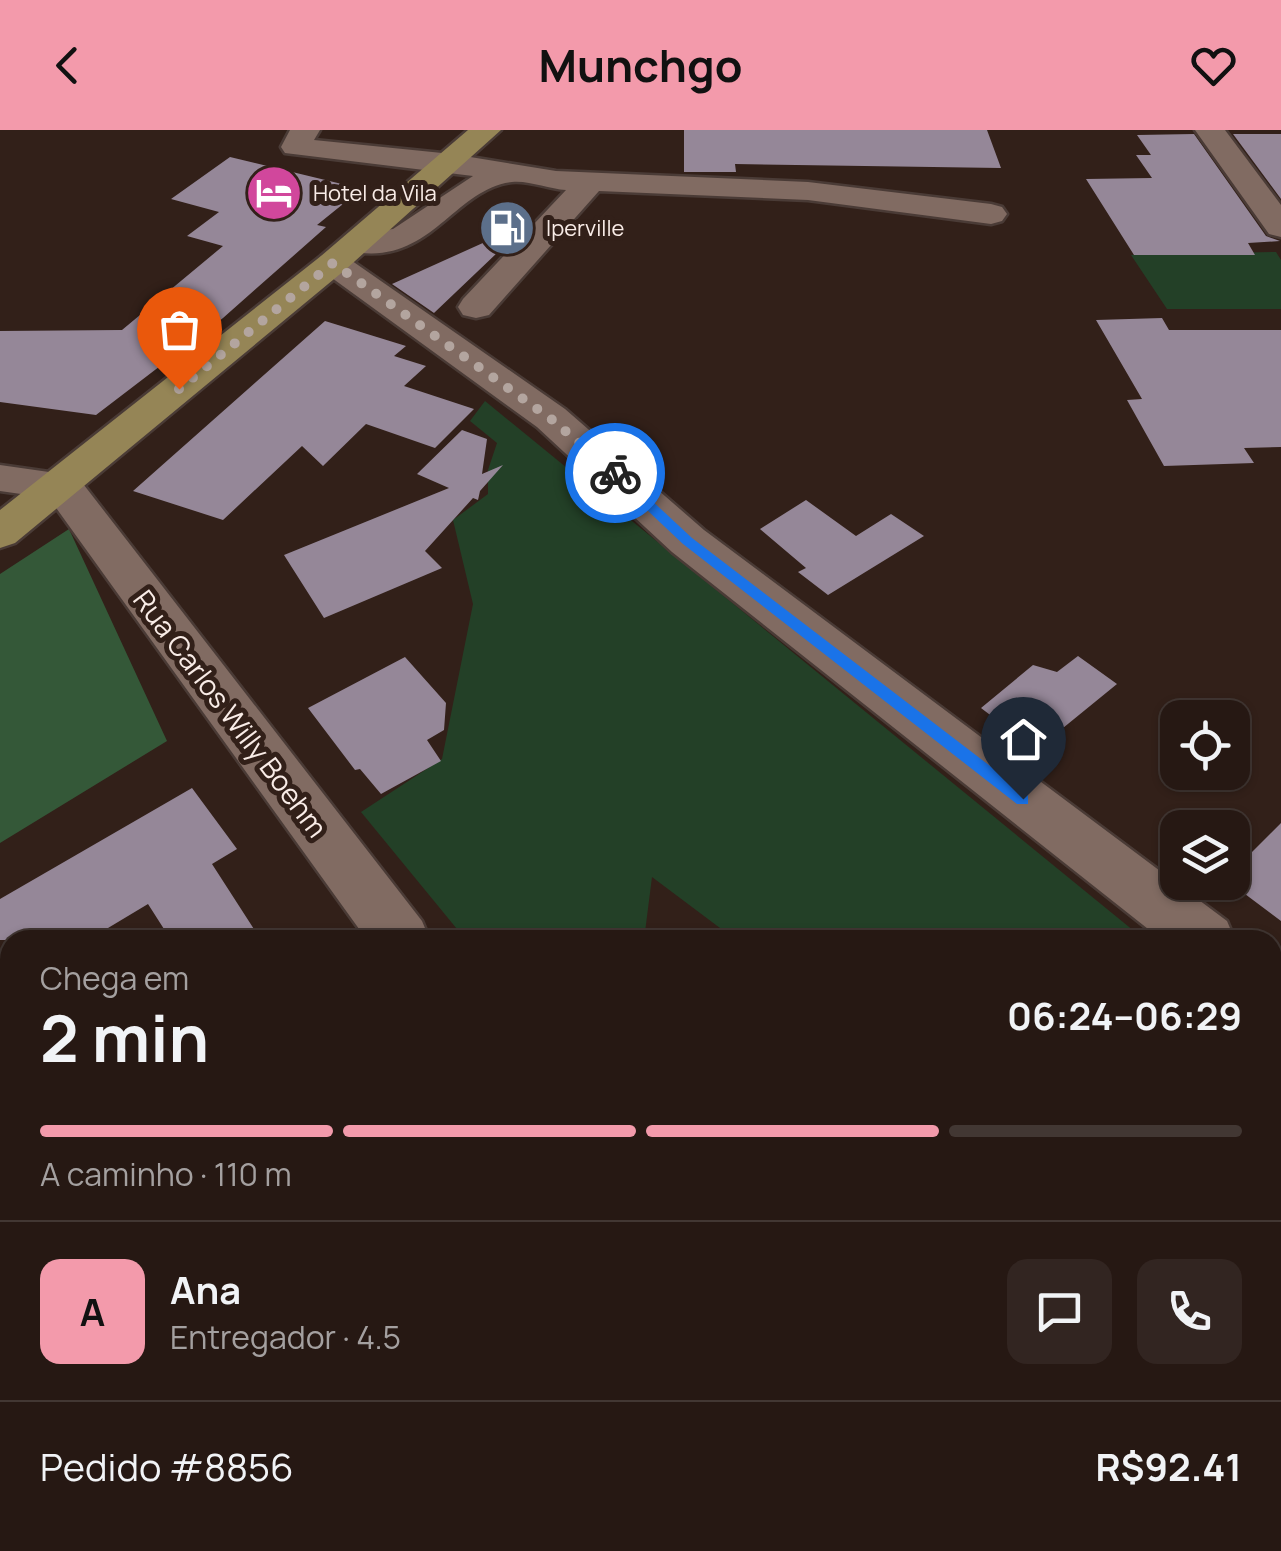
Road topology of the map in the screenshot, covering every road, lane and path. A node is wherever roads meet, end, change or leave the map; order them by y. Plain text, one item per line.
1 (486, 130) edge
2 (1210, 130) edge
3 (300, 138) edge
4 (370, 141) edge
5 (445, 147) edge
6 (407, 158) junction
7 (508, 173) junction
8 (590, 183) junction
9 (990, 214) dead end
10 (1281, 227) edge
11 (345, 253) junction
12 (476, 307) dead end
13 (0, 478) edge
14 (62, 486) junction
15 (0, 533) edge
16 (394, 930) edge
17 (1193, 930) edge

1 - 5 main road
2 - 10 street
3 - 4 street
3 - 6 street
4 - 5 street
4 - 6 street
5 - 6 street
5 - 7 street
5 - 11 main road
7 - 8 street
7 - 11 street
8 - 9 street
8 - 12 street
11 - 14 main road
11 - 17 street
13 - 14 street
14 - 15 main road
14 - 16 street, Rua Carlos Willy Boehm

